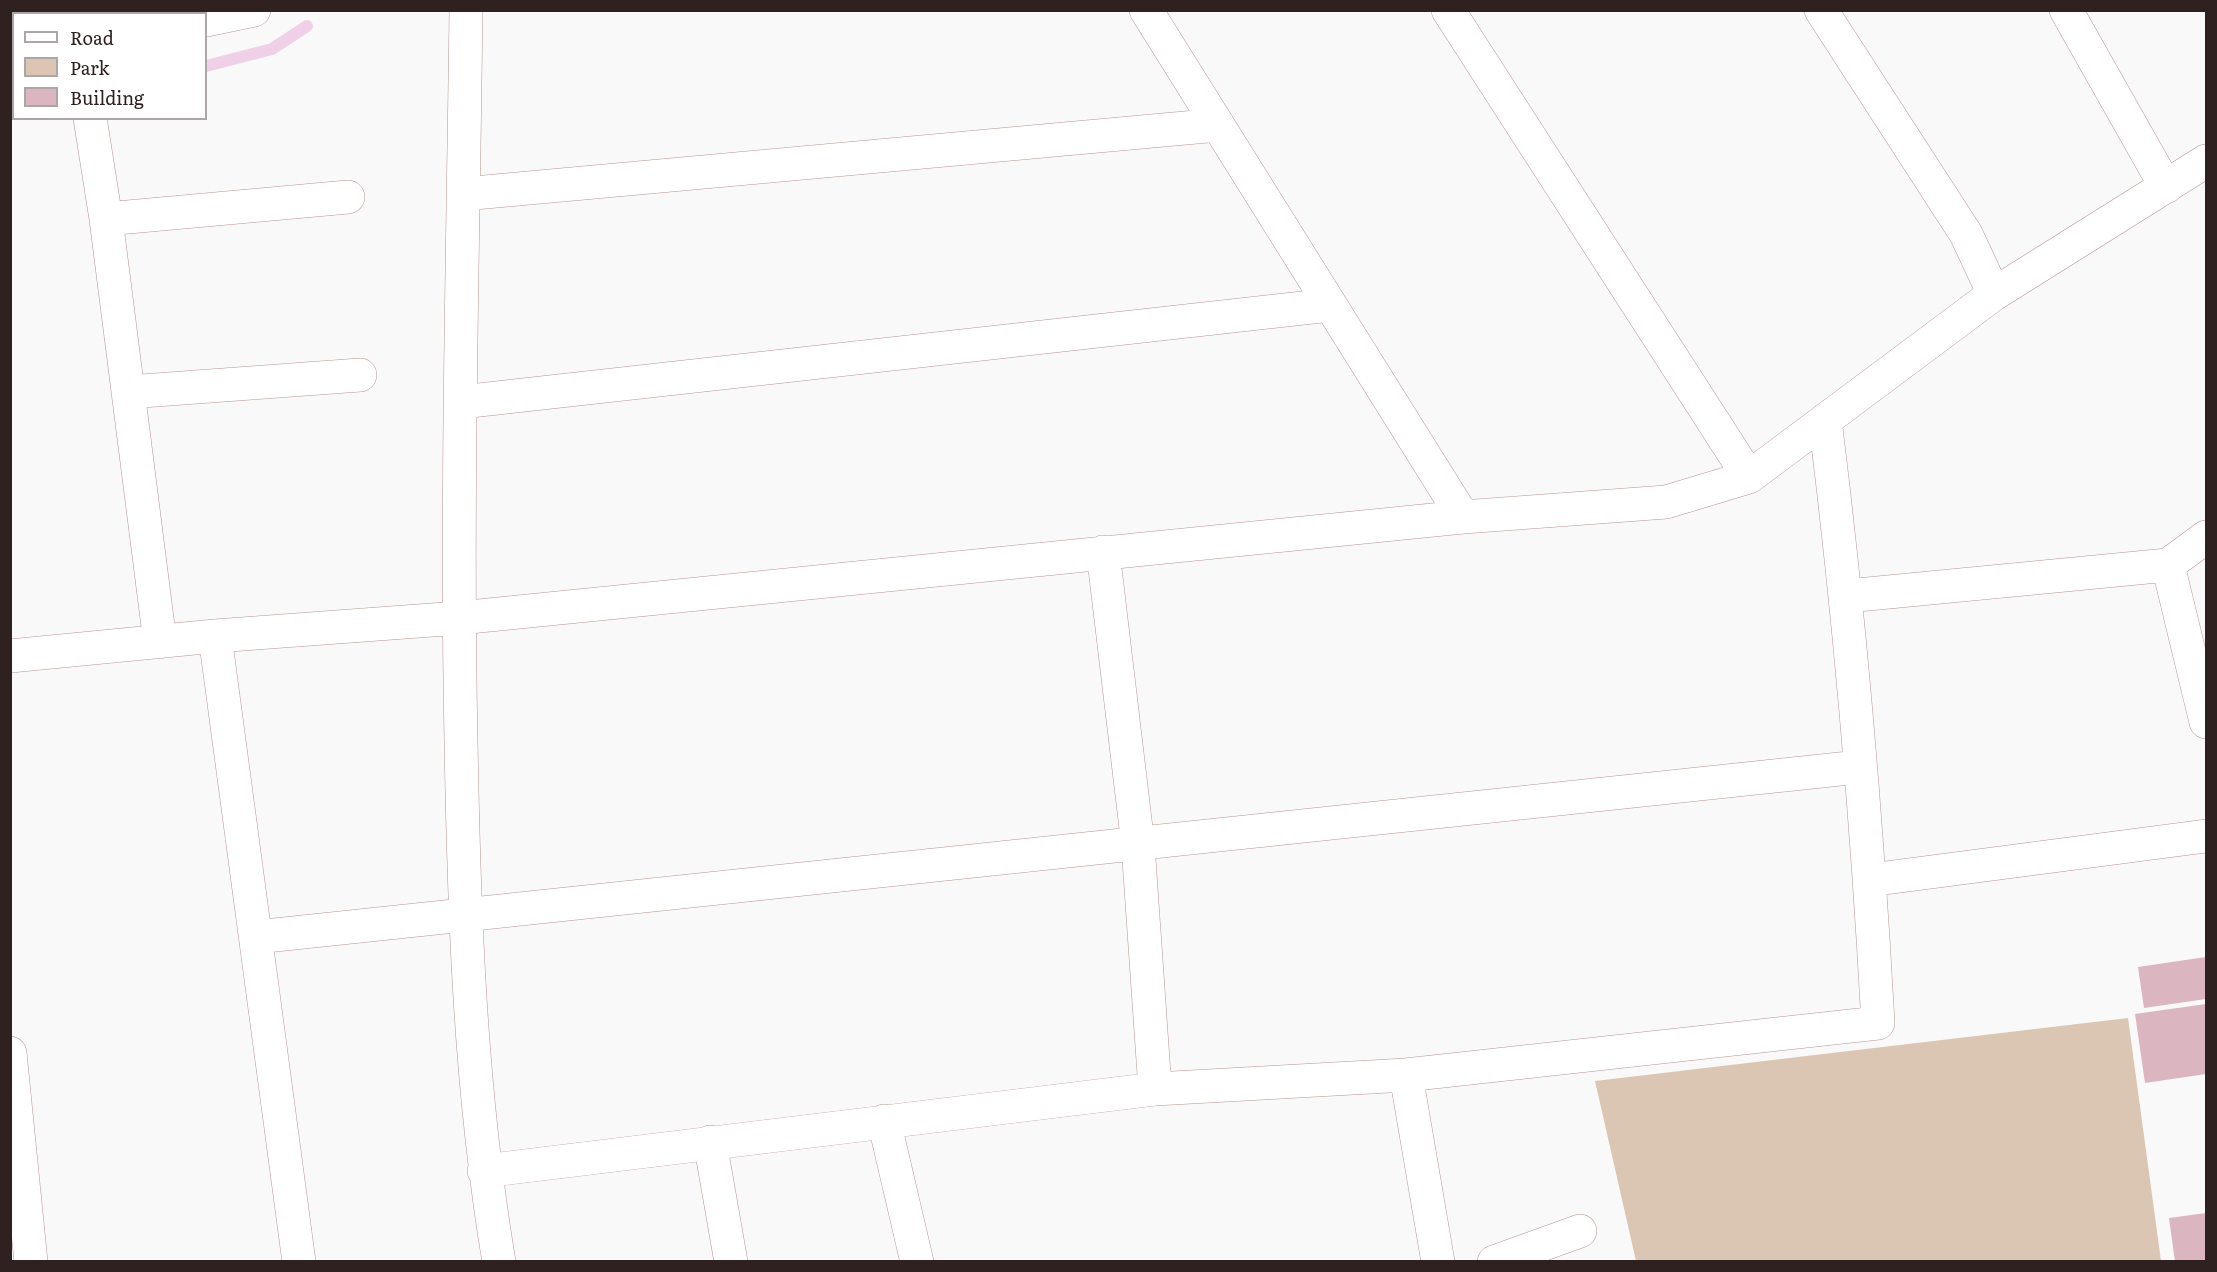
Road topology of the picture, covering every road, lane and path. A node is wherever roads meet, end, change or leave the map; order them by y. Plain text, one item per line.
1 (254, 10) edge
2 (466, 10) edge
3 (1146, 10) edge
4 (1448, 10) edge
5 (1821, 10) edge
6 (2066, 10) edge
7 (207, 20) edge
8 (90, 120) edge
9 (1218, 125) junction
10 (2206, 161) edge
11 (2166, 187) junction
12 (463, 194) junction
13 (348, 196) dead end
14 (106, 219) junction
15 (1994, 294) junction
16 (1330, 305) junction
17 (360, 375) dead end
18 (128, 392) junction
19 (461, 402) junction
20 (1825, 420) junction
21 (1749, 477) junction
22 (1463, 517) junction
23 (2206, 537) edge
24 (1104, 552) junction
25 (2168, 565) junction
26 (1847, 596) junction
27 (459, 618) junction
28 (215, 636) junction
29 (160, 642) junction
30 (10, 656) edge
31 (2206, 722) edge
32 (1859, 767) junction
33 (2206, 836) edge
34 (1138, 845) junction
35 (1870, 880) junction
36 (464, 917) junction
37 (256, 937) junction
38 (10, 1053) edge
39 (1406, 1075) junction
40 (1155, 1089) junction
41 (884, 1121) junction
42 (710, 1142) junction
43 (484, 1171) junction
44 (1580, 1231) dead end
45 (32, 1262) edge
46 (299, 1262) edge
47 (499, 1262) edge
48 (731, 1262) edge
49 (917, 1262) edge
50 (1438, 1262) edge
51 (1494, 1262) edge

1 - 7 street
2 - 12 street
3 - 9 street
4 - 21 street
5 - 15 street
6 - 11 street
8 - 14 street
9 - 12 street
9 - 16 street
10 - 11 street
11 - 15 street
12 - 19 street
13 - 14 street
14 - 18 street
15 - 20 street
16 - 19 street
16 - 22 street
17 - 18 street
18 - 29 street
19 - 27 street
20 - 21 street
20 - 26 street
21 - 22 street
22 - 24 street
23 - 25 street
24 - 27 street
24 - 34 street
25 - 26 street
25 - 31 street
26 - 32 street
27 - 28 street
27 - 36 street
28 - 29 street
28 - 37 street
29 - 30 street
32 - 34 street
32 - 35 street
33 - 35 street
34 - 36 street
34 - 40 street
35 - 39 street
36 - 37 street
36 - 43 street
37 - 46 street
38 - 45 street
39 - 40 street
39 - 50 street
40 - 41 street
41 - 42 street
41 - 49 street
42 - 43 street
42 - 48 street
43 - 47 street
44 - 51 street

